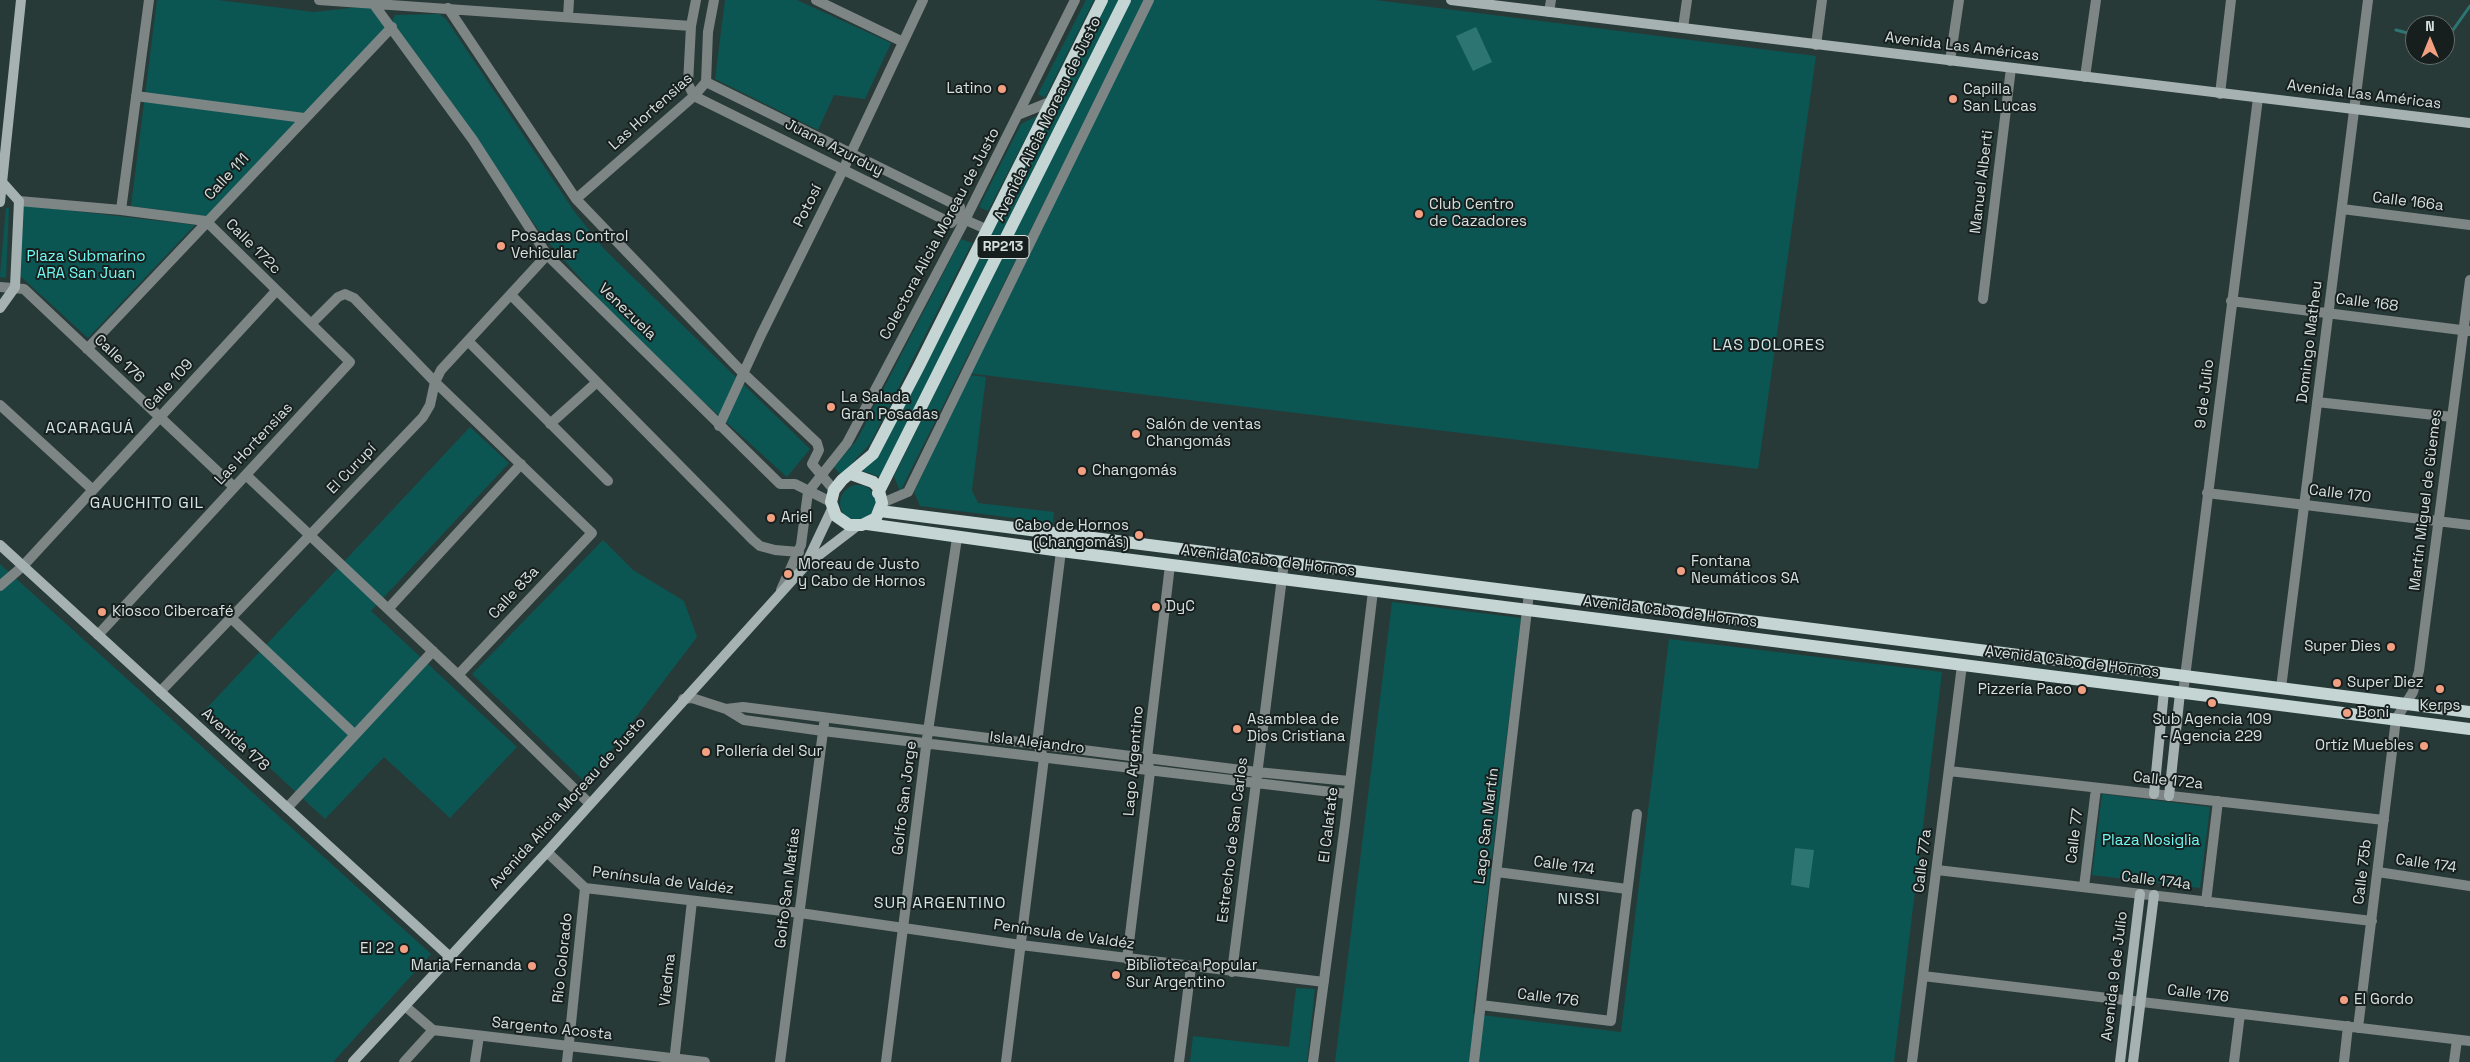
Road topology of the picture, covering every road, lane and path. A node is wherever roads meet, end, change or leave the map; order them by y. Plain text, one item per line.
1 (21, 0) edge
2 (149, 0) edge
3 (319, 0) edge
4 (569, 0) edge
5 (696, 0) edge
6 (714, 0) edge
7 (816, 0) edge
8 (923, 0) edge
9 (1102, 0) edge
10 (1125, 0) edge
11 (1149, 0) edge
12 (1451, 0) edge
13 (1551, 0) edge
14 (1687, 0) edge
15 (1822, 0) edge
16 (1959, 0) edge
17 (2096, 0) edge
18 (2231, 0) edge
19 (2368, 0) edge
20 (1071, 1) edge
21 (375, 3) edge
22 (448, 8) junction
23 (1549, 12) junction
24 (568, 16) junction
25 (691, 26) junction
26 (392, 27) junction
27 (1683, 28) junction
28 (901, 41) junction
29 (1816, 45) junction
30 (1950, 61) junction
31 (2011, 68) junction
32 (2085, 77) junction
33 (706, 82) junction
34 (2220, 94) junction
35 (136, 96) junction
36 (694, 96) junction
37 (2258, 98) junction
38 (1050, 102) junction
39 (2354, 108) junction
40 (1020, 114) junction
41 (304, 118) junction
42 (2470, 123) edge
43 (850, 152) junction
44 (842, 170) junction
45 (1, 182) edge
46 (576, 199) junction
47 (19, 201) junction
48 (0, 202) edge
49 (2342, 209) junction
50 (121, 210) junction
51 (962, 218) junction
52 (206, 221) junction
53 (2470, 225) edge
54 (986, 229) junction
55 (547, 255) junction
56 (2470, 280) edge
57 (0, 287) edge
58 (15, 287) junction
59 (276, 291) junction
60 (511, 295) junction
61 (1983, 299) dead end
62 (2232, 301) junction
63 (0, 308) edge
64 (2328, 313) junction
65 (312, 323) junction
66 (2467, 331) edge
67 (468, 341) junction
68 (87, 349) junction
69 (350, 362) joint
70 (744, 374) junction
71 (435, 382) junction
72 (597, 382) junction
73 (2317, 402) junction
74 (0, 405) edge
75 (160, 417) junction
76 (2452, 417) junction
77 (550, 424) junction
78 (719, 426) junction
79 (521, 464) junction
80 (851, 474) junction
81 (246, 475) junction
82 (820, 475) junction
83 (608, 481) dead end
84 (234, 487) junction
85 (93, 490) junction
86 (808, 492) junction
87 (2207, 493) junction
88 (832, 500) junction
89 (880, 502) junction
90 (2304, 505) junction
91 (2440, 522) junction
92 (862, 525) junction
93 (2470, 525) edge
94 (310, 535) junction
95 (957, 538) junction
96 (0, 545) edge
97 (799, 552) junction
98 (1061, 552) junction
99 (1284, 562) junction
100 (806, 565) junction
101 (1170, 565) junction
102 (23, 566) junction
103 (1282, 579) junction
104 (0, 586) edge
105 (1373, 591) junction
106 (1529, 593) junction
107 (778, 595) junction
108 (388, 608) junction
109 (1527, 610) junction
110 (231, 618) junction
111 (98, 635) junction
112 (433, 650) junction
113 (1962, 665) junction
114 (458, 675) junction
115 (2185, 676) junction
116 (2281, 688) junction
117 (2164, 690) junction
118 (160, 692) junction
119 (2181, 693) junction
120 (683, 699) junction
121 (2407, 704) junction
122 (726, 709) junction
123 (2470, 712) edge
124 (825, 718) junction
125 (2396, 719) junction
126 (2470, 728) edge
127 (824, 731) junction
128 (928, 731) junction
129 (355, 735) junction
130 (1037, 743) junction
131 (926, 744) junction
132 (1044, 758) junction
133 (1147, 758) junction
134 (1949, 771) junction
135 (1150, 772) junction
136 (1257, 772) junction
137 (1350, 781) junction
138 (1255, 785) junction
139 (2096, 788) junction
140 (1348, 794) junction
141 (2154, 794) junction
142 (2169, 796) junction
143 (2218, 801) junction
144 (589, 804) junction
145 (287, 808) junction
146 (1636, 814) dead end
147 (2384, 820) junction
148 (547, 852) junction
149 (1937, 870) junction
150 (1497, 872) junction
151 (2378, 872) junction
152 (2470, 886) edge
153 (2084, 887) junction
154 (585, 888) junction
155 (1627, 889) junction
156 (2140, 894) junction
157 (2154, 896) junction
158 (692, 901) junction
159 (2206, 902) junction
160 (800, 913) junction
161 (2372, 921) junction
162 (903, 928) junction
163 (1020, 945) junction
164 (450, 957) junction
165 (1127, 959) junction
166 (1191, 967) junction
167 (1232, 972) junction
168 (1923, 976) junction
169 (1324, 982) junction
170 (2128, 1001) junction
171 (2140, 1002) junction
172 (1481, 1005) junction
173 (405, 1006) junction
174 (2240, 1014) junction
175 (2353, 1027) junction
176 (433, 1030) junction
177 (479, 1036) junction
178 (2457, 1040) junction
179 (2470, 1041) edge
180 (569, 1045) junction
181 (675, 1060) edge
182 (353, 1062) edge
183 (404, 1062) edge
184 (475, 1062) edge
185 (567, 1062) edge
186 (705, 1062) edge
187 (780, 1062) edge
188 (886, 1062) edge
189 (1006, 1062) edge
190 (1179, 1062) edge
191 (1313, 1062) edge
192 (1474, 1062) edge
193 (1912, 1062) edge
194 (2120, 1062) edge
195 (2133, 1062) edge
196 (2234, 1062) edge
197 (2344, 1062) edge
198 (2454, 1062) edge

1 - 45 main road
2 - 35 street
3 - 21 street
4 - 24 street
5 - 25 street
6 - 33 street, Las Hortensias
7 - 28 street
8 - 28 street, Potosí
9 - 38 main road, Avenida Alicia Moreau de Justo / RP213
10 - 89 main road, Avenida Alicia Moreau de Justo / RP213
11 - 89 street
12 - 23 main road, Avenida Las Américas
13 - 23 street
14 - 27 street
15 - 29 street
16 - 30 street
17 - 32 street
18 - 34 street
19 - 39 street, Domingo Matheu
20 - 40 street, Colectora Alicia Moreau de Justo
21 - 22 street
21 - 26 street, Venezuela
22 - 24 street
22 - 46 street
23 - 27 main road, Avenida Las Américas
24 - 25 street
25 - 36 street
26 - 41 street, Calle 111
26 - 55 street, Venezuela
27 - 29 main road, Avenida Las Américas
28 - 43 street, Potosí
29 - 30 main road, Avenida Las Américas
30 - 31 main road, Avenida Las Américas
31 - 32 main road, Avenida Las Américas
31 - 61 street, Manuel Alberti
32 - 34 main road, Avenida Las Américas
33 - 36 street, Las Hortensias
33 - 43 street, Juana Azurduy
34 - 37 main road, Avenida Las Américas
35 - 41 street
35 - 50 street
36 - 44 street, Juana Azurduy
36 - 46 street, Las Hortensias
37 - 39 main road, Avenida Las Américas
37 - 62 street, 9 de Julio
38 - 40 street
38 - 54 main road, Avenida Alicia Moreau de Justo / RP213
39 - 42 main road, Avenida Las Américas
39 - 49 street, Domingo Matheu
40 - 51 street, Colectora Alicia Moreau de Justo
41 - 52 street, Calle 111
43 - 44 street, Potosí
43 - 51 street, Juana Azurduy
44 - 51 street, Juana Azurduy
44 - 70 street, Potosí
45 - 47 main road
45 - 48 main road
46 - 70 street
47 - 50 street, Calle 172c
47 - 58 main road
49 - 53 street, Calle 166a
49 - 64 street, Domingo Matheu
50 - 52 street, Calle 172c
51 - 54 street, Juana Azurduy
51 - 82 street, Colectora Alicia Moreau de Justo
52 - 59 street, Calle 172c
52 - 68 street, Calle 111
54 - 80 main road, Avenida Alicia Moreau de Justo / RP213
55 - 60 street, El Curupí
55 - 78 street, Venezuela
56 - 66 street, Martín Miguel de Güemes
57 - 58 street
58 - 63 main road
58 - 68 street, Calle 176
59 - 65 street, Calle 172c
59 - 75 street, Calle 109
60 - 67 street, El Curupí
60 - 72 street
62 - 64 street, Calle 168
62 - 87 street, 9 de Julio
64 - 66 street, Calle 168
64 - 73 street, Domingo Matheu
65 - 69 street, Calle 172c
65 - 71 street
66 - 76 street, Martín Miguel de Güemes
67 - 71 street, El Curupí
67 - 77 street
68 - 75 street, Calle 176
69 - 81 street, Las Hortensias
70 - 78 street, Potosí
70 - 82 street
71 - 79 street
71 - 94 street, El Curupí
72 - 77 street
72 - 97 street
73 - 76 street
73 - 90 street, Domingo Matheu
74 - 85 street
75 - 84 street, Calle 176
75 - 85 street, Calle 109
76 - 91 street, Martín Miguel de Güemes
77 - 83 street
78 - 86 street, Venezuela
79 - 108 street
79 - 114 street, Calle 83a
80 - 88 main road, Avenida Alicia Moreau de Justo / RP213
80 - 89 main road
81 - 84 street, Las Hortensias
81 - 94 street
82 - 86 street, Colectora Alicia Moreau de Justo
82 - 88 street
84 - 111 street, Las Hortensias
85 - 102 street, Calle 109
86 - 88 street, Venezuela
86 - 97 street
87 - 90 street, Calle 170
87 - 115 street, 9 de Julio
88 - 92 main road
88 - 100 main road, Avenida Alicia Moreau de Justo / RP213
89 - 92 main road, Avenida Alicia Moreau de Justo / RP213
89 - 99 main road, Avenida Cabo de Hornos
90 - 91 street, Calle 170
90 - 116 street, Domingo Matheu
91 - 93 street, Calle 170
91 - 121 street, Martín Miguel de Güemes
92 - 95 main road, Avenida Cabo de Hornos
92 - 100 main road, Avenida Alicia Moreau de Justo / RP213
94 - 108 street
94 - 110 street, El Curupí
95 - 98 main road, Avenida Cabo de Hornos
95 - 128 street, Golfo San Jorge
96 - 102 main road, Avenida 178
97 - 107 street
98 - 101 main road, Avenida Cabo de Hornos
98 - 130 street
99 - 103 street, Estrecho de San Carlos
99 - 106 main road, Avenida Cabo de Hornos
100 - 107 main road, Avenida Alicia Moreau de Justo / RP213
101 - 103 main road, Avenida Cabo de Hornos
101 - 133 street, Lago Argentino
102 - 104 street, Calle 109
102 - 111 main road, Avenida 178
103 - 105 main road, Avenida Cabo de Hornos
103 - 136 street, Estrecho de San Carlos
105 - 109 main road, Avenida Cabo de Hornos
105 - 137 street, El Calafate
106 - 109 street, Lago San Martín
106 - 115 main road, Avenida Cabo de Hornos
107 - 120 main road, Avenida Alicia Moreau de Justo / RP213
108 - 112 street
109 - 113 main road, Avenida Cabo de Hornos
109 - 150 street, Lago San Martín
110 - 118 street, El Curupí
110 - 129 street
111 - 118 main road, Avenida 178
112 - 114 street
112 - 129 street
113 - 117 main road, Avenida Cabo de Hornos
113 - 134 street, Calle 77a
114 - 144 street
115 - 116 main road, Avenida Cabo de Hornos
115 - 119 street, 9 de Julio
116 - 121 main road, Avenida Cabo de Hornos
117 - 119 main road, Avenida Cabo de Hornos
117 - 141 main road
118 - 145 main road, Avenida 178
119 - 125 main road, Avenida Cabo de Hornos
119 - 142 main road
120 - 122 street, Isla Alejandro
120 - 144 main road, Avenida Alicia Moreau de Justo / RP213
121 - 123 main road, Avenida Cabo de Hornos
121 - 125 street, Martín Miguel de Güemes
122 - 124 street, Isla Alejandro
122 - 127 street, Isla Alejandro
124 - 127 street, Golfo San Matías
124 - 128 street, Isla Alejandro
125 - 126 main road, Avenida Cabo de Hornos
125 - 147 street, Calle 75b
127 - 131 street, Isla Alejandro
127 - 160 street, Golfo San Matías
128 - 130 street, Isla Alejandro
128 - 131 street, Golfo San Jorge
129 - 145 street
130 - 132 street
130 - 133 street, Isla Alejandro
131 - 132 street, Isla Alejandro
131 - 162 street, Golfo San Jorge
132 - 135 street, Isla Alejandro
132 - 163 street
133 - 135 street, Lago Argentino
133 - 136 street, Isla Alejandro
134 - 139 street, Calle 172a
134 - 149 street, Calle 77a
135 - 138 street, Isla Alejandro
135 - 165 street, Lago Argentino
136 - 137 street, Isla Alejandro
136 - 138 street, Estrecho de San Carlos
137 - 140 street, El Calafate
138 - 140 street, Isla Alejandro
138 - 167 street, Estrecho de San Carlos
139 - 141 street, Calle 172a
139 - 153 street, Calle 77
140 - 169 street, El Calafate
141 - 142 street, Calle 172a
142 - 143 street, Calle 172a
143 - 147 street, Calle 172a
143 - 159 street
144 - 148 main road, Avenida Alicia Moreau de Justo / RP213
145 - 164 main road, Avenida 178
146 - 155 street
147 - 151 street, Calle 75b
148 - 154 street, Península de Valdéz
148 - 164 main road, Avenida Alicia Moreau de Justo / RP213
149 - 153 street, Calle 174a
149 - 168 street, Calle 77a
150 - 155 street, Calle 174
150 - 172 street, Lago San Martín
151 - 152 street, Calle 174
151 - 161 street, Calle 75b
153 - 156 street, Calle 174a
154 - 158 street, Península de Valdéz
154 - 180 street, Río Colorado
155 - 172 street, Calle 176
156 - 157 street, Calle 174a
156 - 170 main road, Avenida 9 de Julio
157 - 159 street, Calle 174a
157 - 171 main road, Avenida 9 de Julio
158 - 160 street, Península de Valdéz
158 - 181 street, Viedma
159 - 161 street, Calle 174a
160 - 162 street, Península de Valdéz
160 - 187 street, Golfo San Matías
161 - 175 street, Calle 75b
162 - 163 street, Península de Valdéz
162 - 188 street, Golfo San Jorge
163 - 165 street, Península de Valdéz
163 - 189 street
164 - 173 main road, Avenida Alicia Moreau de Justo / RP213
165 - 166 street, Península de Valdéz
166 - 167 street, Península de Valdéz
166 - 190 street
167 - 169 street, Península de Valdéz
168 - 170 street, Calle 176
168 - 193 street, Calle 77a
169 - 191 street, El Calafate
170 - 171 street, Calle 176
170 - 194 main road, Avenida 9 de Julio
171 - 174 street, Calle 176
171 - 195 main road, Avenida 9 de Julio
172 - 192 street, Lago San Martín
173 - 176 street
173 - 182 main road, Avenida Alicia Moreau de Justo / RP213
174 - 175 street, Calle 176
174 - 196 street
175 - 178 street, Calle 176
175 - 197 street, Calle 75b
176 - 177 street, Sargento Acosta
176 - 183 street
177 - 180 street, Sargento Acosta
177 - 184 street
178 - 179 street, Calle 176
178 - 198 street
180 - 181 street, Sargento Acosta
180 - 185 street, Río Colorado
181 - 186 street, Sargento Acosta

